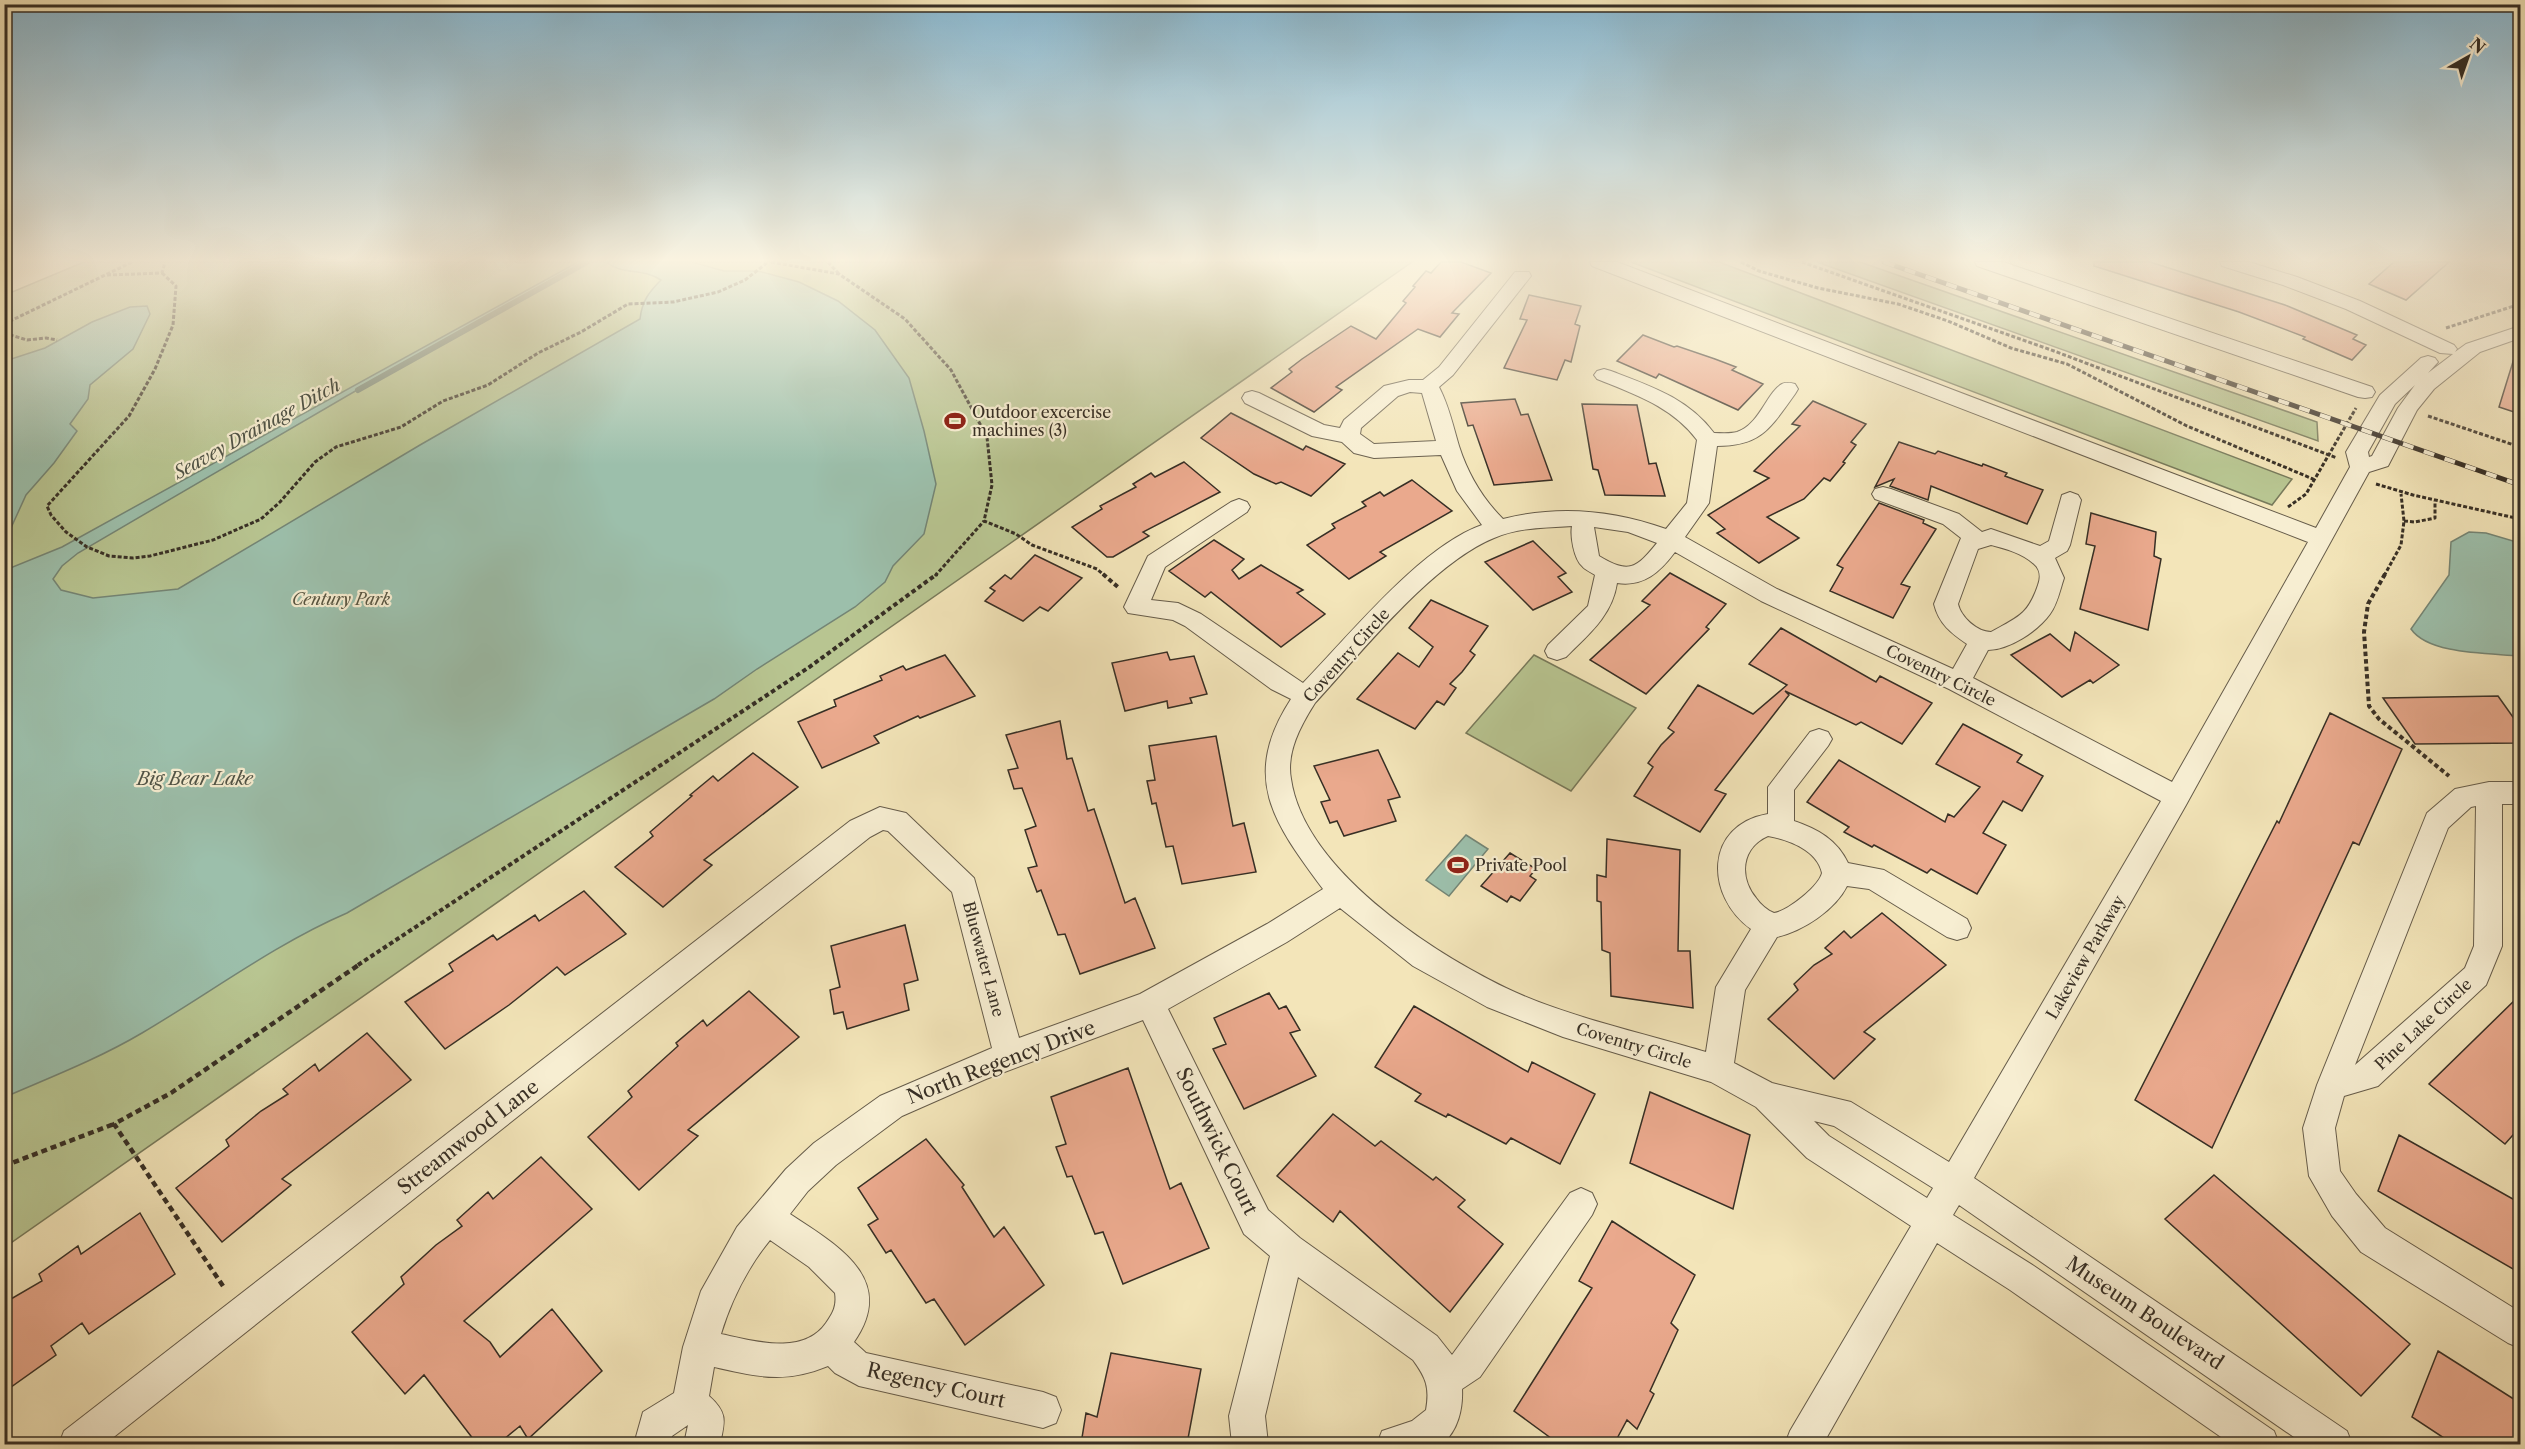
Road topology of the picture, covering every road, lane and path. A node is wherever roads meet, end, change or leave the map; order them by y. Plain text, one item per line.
1 (170, 330) edge
2 (583, 330) edge
3 (915, 330) edge
4 (1479, 330) edge
5 (1776, 330) edge
6 (1968, 330) edge
7 (1993, 330) edge
8 (2183, 330) edge
9 (2416, 330) edge
10 (2455, 330) edge
11 (2489, 330) edge
12 (4, 333) edge
13 (2515, 338) edge
14 (57, 340) dead end
15 (2443, 340) junction
16 (1604, 375) dead end
17 (1428, 386) junction
18 (1788, 389) dead end
19 (2366, 392) dead end
20 (1252, 398) dead end
21 (2419, 412) dead end
22 (1349, 436) junction
23 (1708, 440) junction
24 (2520, 447) edge
25 (1449, 448) junction
26 (2359, 472) junction
27 (1883, 494) dead end
28 (2404, 494) junction
29 (2070, 500) dead end
30 (2435, 501) junction
31 (1239, 507) dead end
32 (1584, 518) junction
33 (2520, 519) edge
34 (2404, 520) junction
35 (984, 521) junction
36 (2277, 521) junction
37 (1498, 528) junction
38 (2322, 538) junction
39 (1671, 540) junction
40 (1976, 540) junction
41 (2040, 556) junction
42 (1607, 572) junction
43 (1136, 607) junction
44 (1981, 640) junction
45 (1557, 651) dead end
46 (1958, 682) junction
47 (1306, 696) junction
48 (1819, 739) dead end
49 (2449, 776) dead end
50 (2489, 793) junction
51 (2520, 793) edge
52 (2177, 797) junction
53 (1782, 826) junction
54 (860, 829) joint
55 (1837, 873) junction
56 (1341, 892) junction
57 (1769, 925) junction
58 (1958, 928) dead end
59 (1150, 1004) junction
60 (1009, 1058) junction
61 (1718, 1070) junction
62 (2332, 1084) junction
63 (1767, 1097) junction
64 (114, 1124) junction
65 (4, 1166) edge
66 (1954, 1184) junction
67 (1581, 1204) dead end
68 (765, 1217) junction
69 (1932, 1221) junction
70 (1288, 1250) junction
71 (223, 1286) dead end
72 (2520, 1331) edge
73 (832, 1343) junction
74 (700, 1347) junction
75 (1443, 1381) junction
76 (690, 1403) junction
77 (1043, 1410) dead end
78 (77, 1444) edge
79 (652, 1444) edge
80 (702, 1444) edge
81 (1250, 1444) edge
82 (1395, 1444) edge
83 (1803, 1444) edge
84 (2261, 1444) edge
85 (2334, 1444) edge

1 - 2 path
3 - 35 path
4 - 17 street
5 - 36 street
6 - 36 path
7 - 26 path
8 - 19 street
9 - 15 street
10 - 15 path
11 - 15 street, Lakeview Parkway
12 - 14 path
13 - 26 street, Lakeview Parkway
15 - 26 street, Lakeview Parkway
16 - 23 street
17 - 22 street
17 - 25 street
18 - 23 street
20 - 22 street
21 - 24 path
22 - 25 street
23 - 39 street
25 - 37 street
26 - 28 path
26 - 38 street, Lakeview Parkway
27 - 40 street
28 - 30 path
28 - 34 path
29 - 41 street
30 - 33 path
30 - 34 path
31 - 43 street
32 - 37 street, Coventry Circle
32 - 39 street, Coventry Circle
32 - 42 street
34 - 49 path
35 - 43 path
35 - 64 path
36 - 38 street
37 - 47 street, Coventry Circle
38 - 52 street, Lakeview Parkway
39 - 42 street
39 - 46 street, Coventry Circle
40 - 41 street
40 - 44 street
41 - 44 street
42 - 45 street
43 - 47 street
44 - 46 street
46 - 52 street, Coventry Circle
47 - 56 street, Coventry Circle
48 - 53 street
50 - 51 street
50 - 62 street
50 - 62 street, Pine Lake Circle
52 - 66 street, Lakeview Parkway
53 - 55 street
53 - 57 street
54 - 60 street, Bluewater Lane
54 - 78 street, Streamwood Lane
55 - 57 street
55 - 58 street
56 - 59 street, North Regency Drive
56 - 61 street, Coventry Circle
57 - 61 street
59 - 60 street, North Regency Drive
59 - 70 street, Southwick Court
60 - 68 street, North Regency Drive
61 - 63 street, Coventry Circle
62 - 72 street
63 - 66 street, Coventry Circle
63 - 69 street, Coventry Circle
64 - 65 path
64 - 71 path
66 - 69 street, Lakeview Parkway
66 - 85 street, Museum Boulevard
67 - 75 street
68 - 73 street
68 - 74 street, North Regency Drive
69 - 83 street, Lakeview Parkway
69 - 84 street
70 - 75 street
70 - 81 street
73 - 74 street
73 - 77 street, Regency Court
74 - 76 street, North Regency Drive
75 - 82 street
76 - 79 street
76 - 80 street

